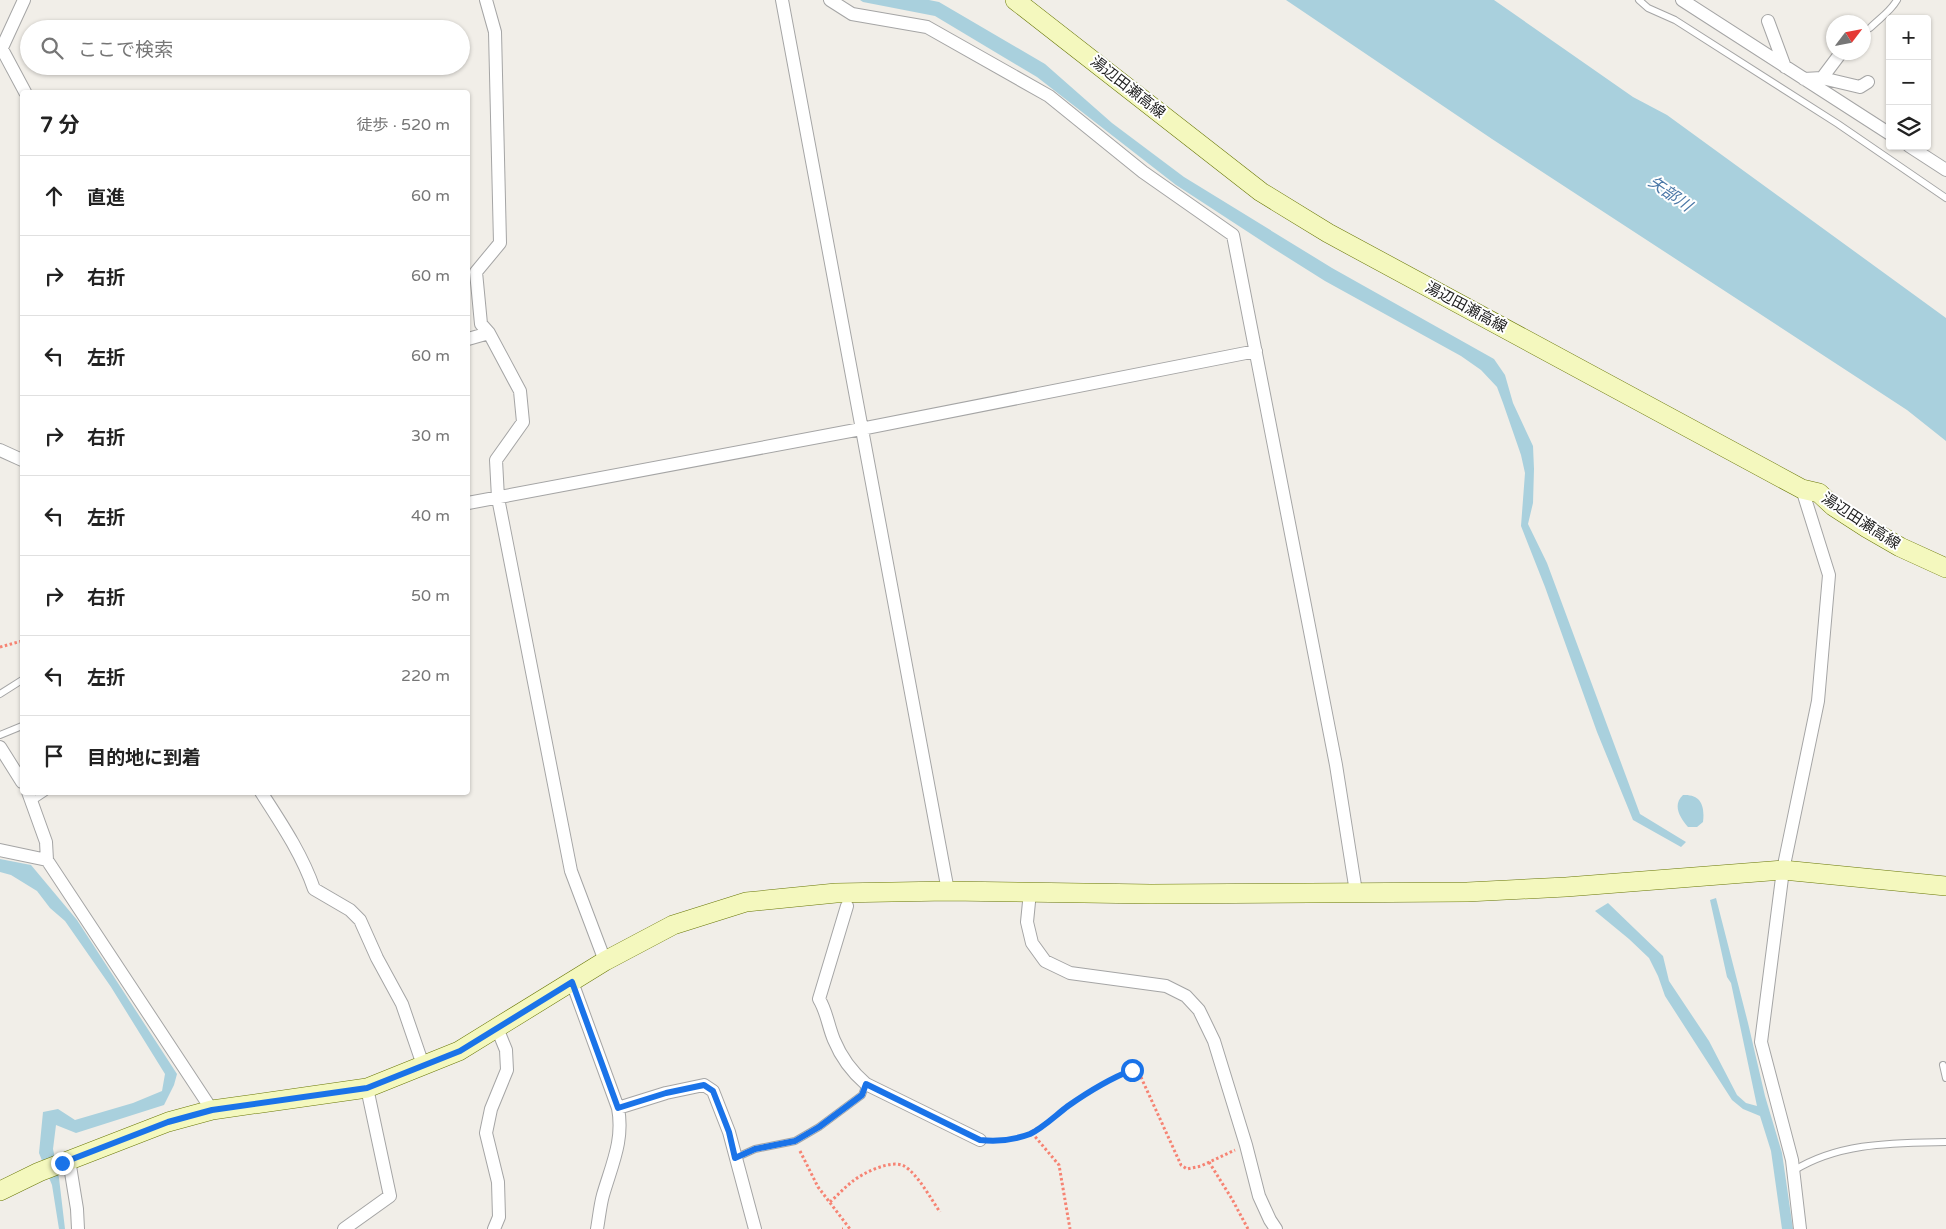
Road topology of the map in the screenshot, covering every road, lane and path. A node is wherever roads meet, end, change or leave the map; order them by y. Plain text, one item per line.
1 (24, 0) edge
2 (486, 0) edge
3 (782, 0) edge
4 (830, 0) edge
5 (1015, 0) edge
6 (1640, 0) edge
7 (1682, 0) edge
8 (1897, 0) edge
9 (1768, 20) dead end
10 (1871, 27) edge
11 (1, 50) edge
12 (1836, 60) edge
13 (1785, 67) junction
14 (1822, 78) junction
15 (1804, 79) junction
16 (1868, 82) dead end
17 (24, 90) edge
18 (1886, 131) edge
19 (1915, 150) edge
20 (1946, 170) edge
21 (1946, 198) edge
22 (472, 274) edge
23 (489, 334) junction
24 (470, 338) edge
25 (1256, 351) junction
26 (861, 429) junction
27 (0, 450) edge
28 (20, 459) edge
29 (1802, 489) junction
30 (498, 498) junction
31 (470, 503) edge
32 (1946, 568) edge
33 (20, 642) edge
34 (0, 647) edge
35 (20, 681) edge
36 (0, 694) edge
37 (20, 727) edge
38 (0, 735) edge
39 (0, 747) edge
40 (20, 779) edge
41 (263, 795) edge
42 (30, 797) edge
43 (0, 850) edge
44 (46, 860) junction
45 (1783, 870) junction
46 (1946, 886) edge
47 (948, 891) junction
48 (1030, 892) junction
49 (1356, 892) junction
50 (847, 906) dead end
51 (605, 962) junction
52 (572, 982) junction
53 (497, 1028) junction
54 (1943, 1065) dead end
55 (423, 1066) junction
56 (1946, 1078) edge
57 (866, 1084) junction
58 (367, 1088) junction
59 (618, 1108) junction
60 (212, 1110) junction
61 (1032, 1133) junction
62 (980, 1140) joint
63 (795, 1141) junction
64 (1946, 1142) edge
65 (1246, 1145) junction
66 (735, 1158) junction
67 (66, 1162) junction
68 (1209, 1162) junction
69 (1793, 1171) junction
70 (0, 1191) edge
71 (830, 1202) junction
72 (940, 1212) dead end
73 (78, 1229) edge
74 (344, 1229) edge
75 (494, 1229) edge
76 (596, 1229) edge
77 (755, 1229) edge
78 (850, 1229) edge
79 (1070, 1229) edge
80 (1248, 1229) edge
81 (1276, 1229) edge
82 (1800, 1229) edge

1 - 11 street
2 - 22 street
3 - 26 street
4 - 25 street
5 - 29 street, 湯辺田瀬高線
6 - 21 lane
7 - 13 street
8 - 10 lane
9 - 13 street
11 - 17 street
12 - 14 street
13 - 15 street
14 - 15 street
14 - 16 street
15 - 18 street
19 - 20 street
22 - 23 street
23 - 24 street
23 - 30 street
25 - 26 street
25 - 49 street
26 - 30 street
26 - 47 street
27 - 28 street
29 - 32 street, 湯辺田瀬高線
29 - 45 street
30 - 31 street
30 - 51 street
33 - 34 path
35 - 36 lane
37 - 38 lane
39 - 40 street
41 - 55 street
42 - 44 street
43 - 44 street
44 - 60 street
45 - 46 street
45 - 49 street
45 - 69 street
47 - 48 street
47 - 51 street
48 - 49 street
48 - 65 street
50 - 57 street
51 - 52 street
52 - 53 street
52 - 59 street
53 - 55 street
53 - 75 street
54 - 56 lane
55 - 58 street
57 - 62 street
57 - 63 lane
58 - 60 street
58 - 74 street
59 - 66 street
59 - 76 street
60 - 67 street
61 - 62 path
61 - 68 path
61 - 79 path
63 - 66 lane
63 - 71 path
64 - 69 lane
65 - 68 path
65 - 81 street
66 - 77 street
67 - 70 street
67 - 73 street
68 - 80 path
69 - 82 street
71 - 72 path
71 - 78 path

